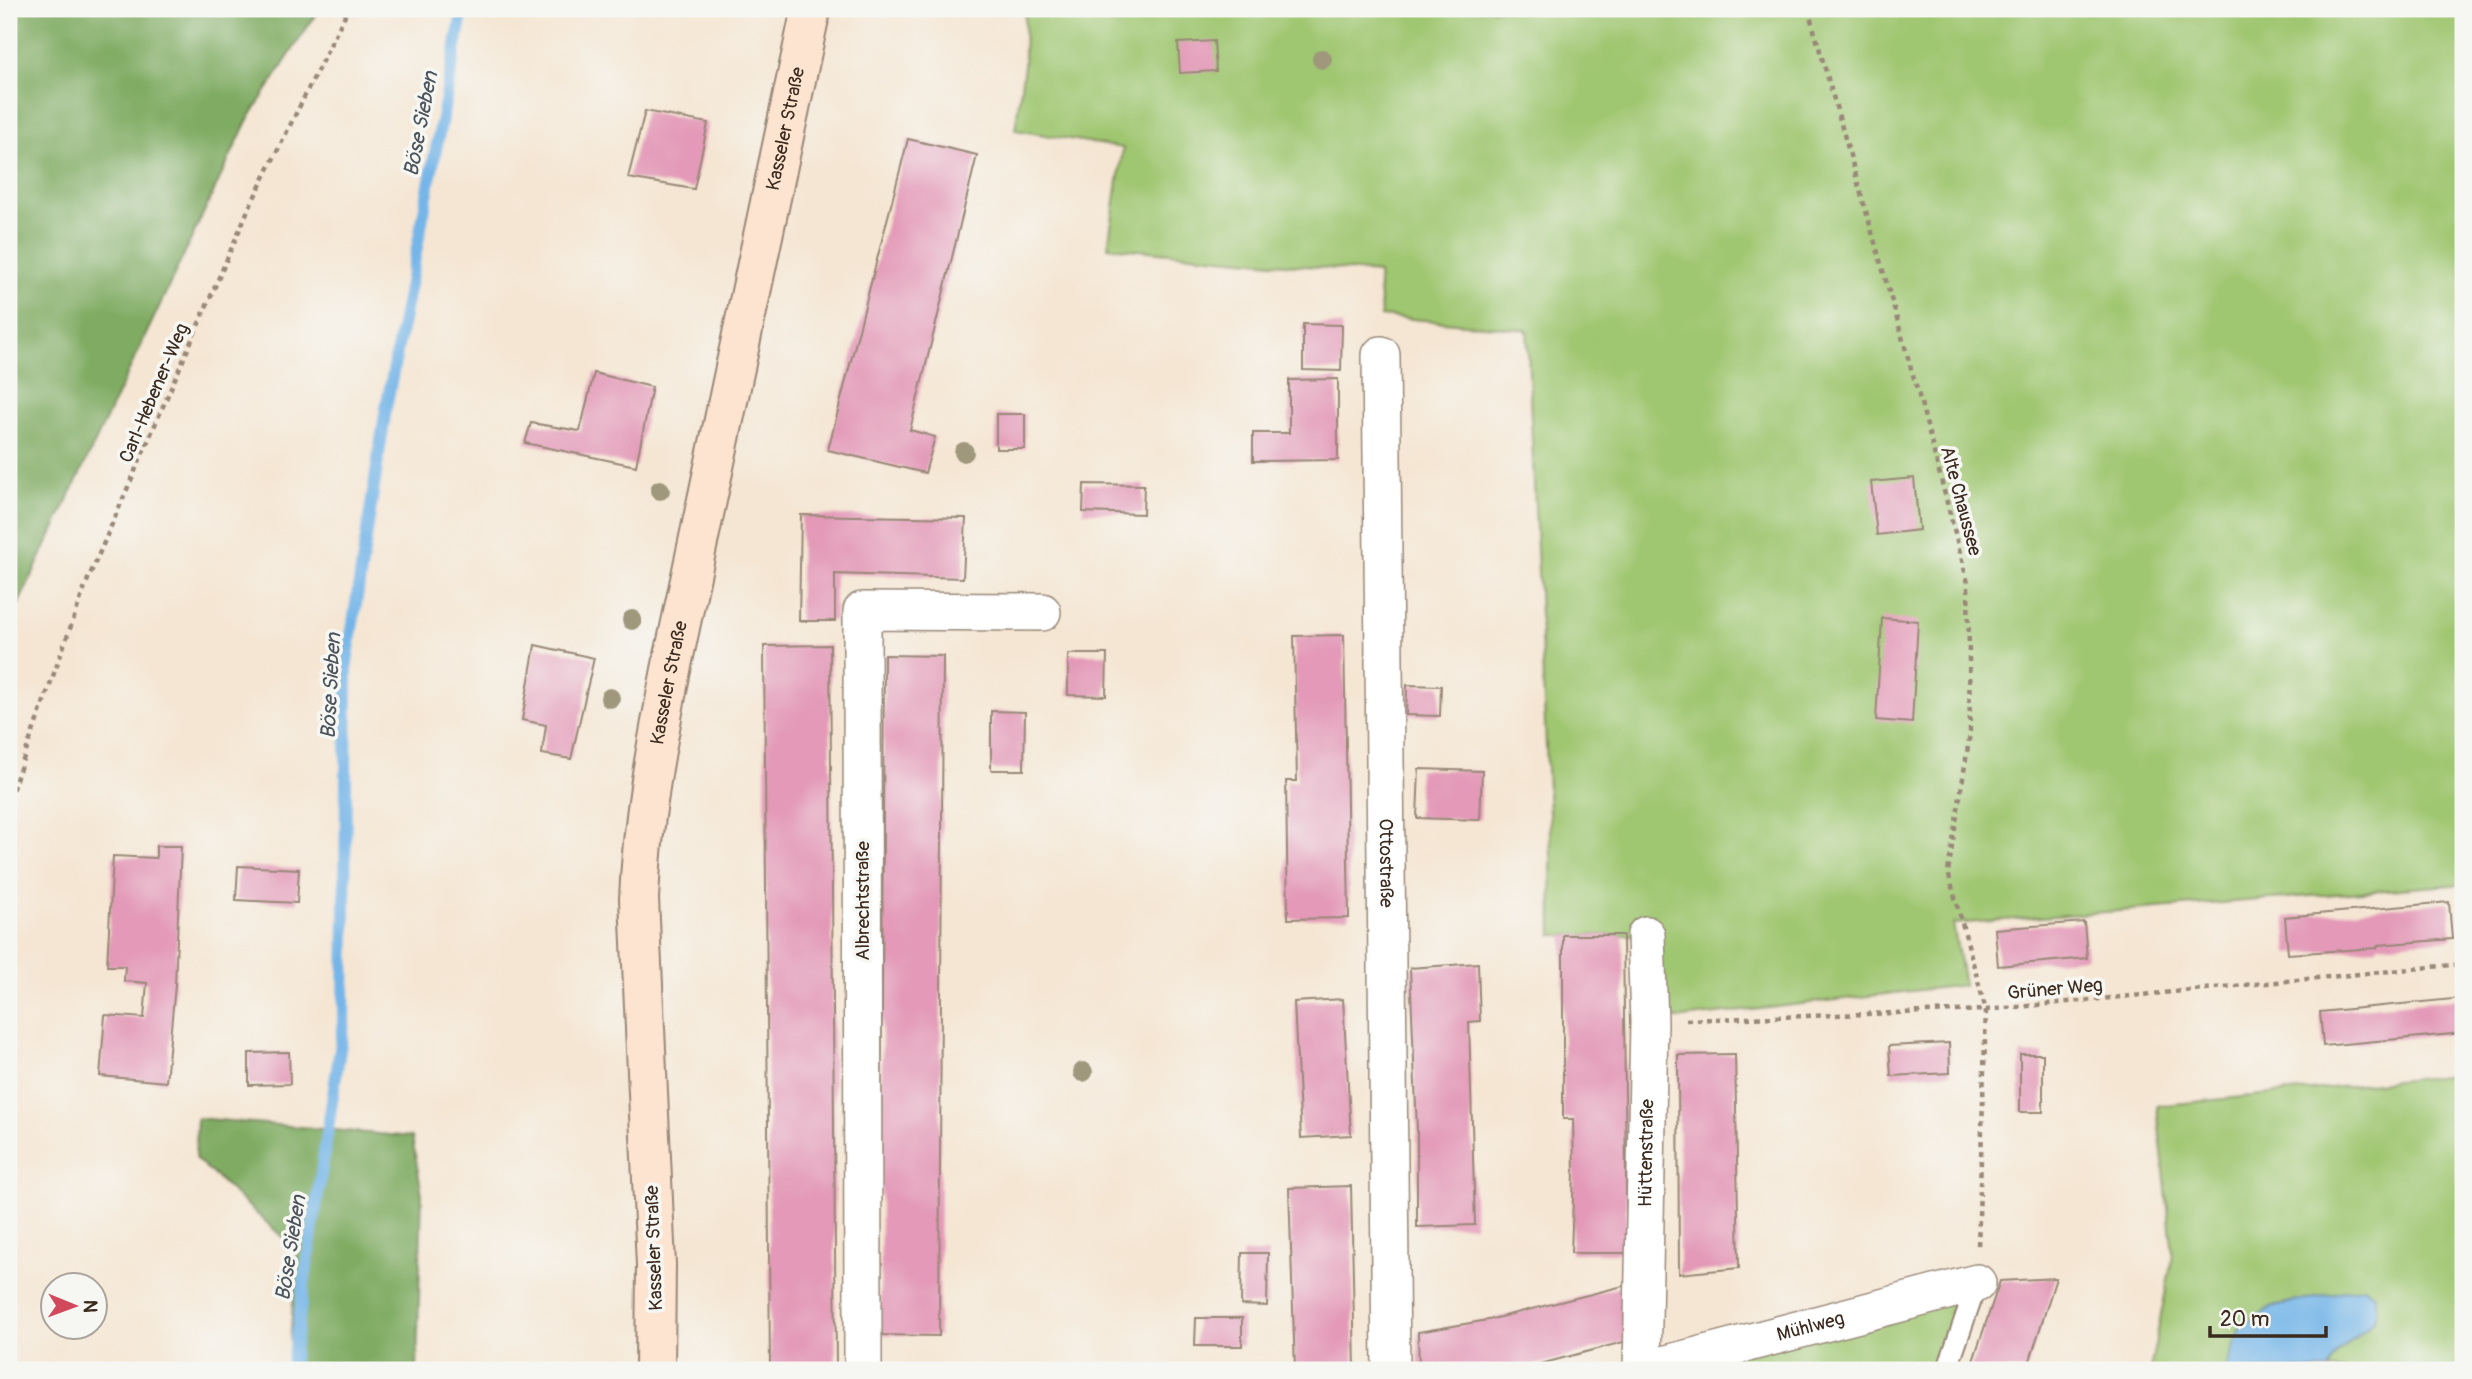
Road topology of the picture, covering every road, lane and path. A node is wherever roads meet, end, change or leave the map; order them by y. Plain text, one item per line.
1 (348, 9) edge
2 (811, 9) edge
3 (1808, 9) edge
4 (1381, 355) dead end
5 (1042, 612) dead end
6 (9, 799) edge
7 (1646, 935) dead end
8 (2463, 964) edge
9 (1986, 1010) junction
10 (1648, 1022) junction
11 (1977, 1283) junction
12 (655, 1370) edge
13 (863, 1370) edge
14 (1391, 1370) edge
15 (1643, 1370) edge
16 (1947, 1370) edge

1 - 6 path, Carl-Hebener-Weg
2 - 12 main road, Kasseler Straße
3 - 9 path, Alte Chaussee
4 - 14 street, Ottostraße
5 - 13 street, Albrechtstraße
7 - 10 street, Hüttenstraße
8 - 9 path, Grüner Weg
9 - 10 path, Grüner Weg
9 - 11 path, Alte Chaussee
10 - 15 street, Hüttenstraße
11 - 15 street, Mühlweg
11 - 16 lane

